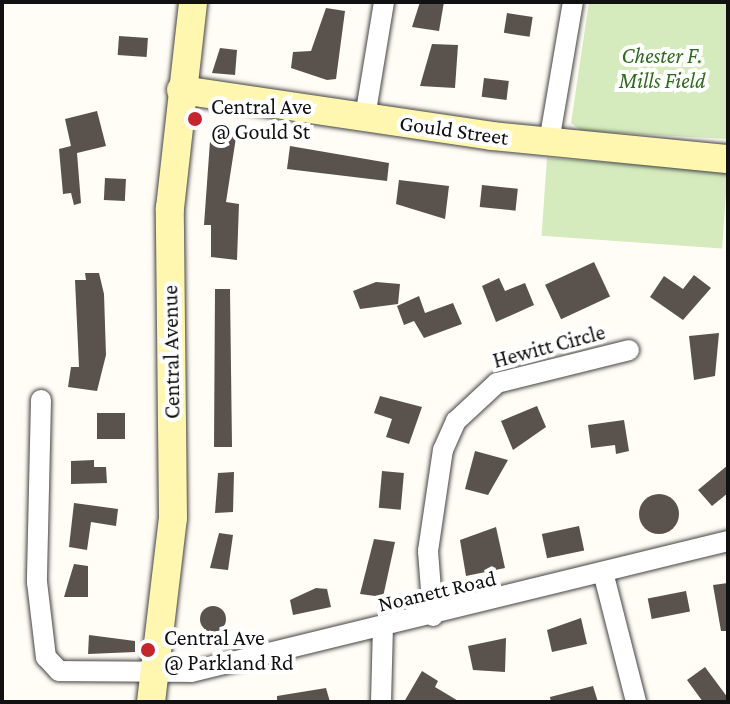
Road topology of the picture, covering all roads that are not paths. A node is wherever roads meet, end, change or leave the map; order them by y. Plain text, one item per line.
1 (193, 2) edge
2 (384, 2) edge
3 (573, 2) edge
4 (181, 90) junction
5 (365, 117) junction
6 (549, 142) junction
7 (728, 159) edge
8 (629, 350) dead end
9 (41, 400) dead end
10 (728, 541) edge
11 (604, 576) junction
12 (433, 616) junction
13 (383, 628) junction
14 (152, 688) edge
15 (381, 702) edge
16 (636, 702) edge

1 - 4 main road, Central Avenue
2 - 5 street
3 - 6 street
4 - 5 main road, Gould Street
4 - 14 main road, Central Avenue
5 - 6 main road, Gould Street
6 - 7 main road, Gould Street
8 - 12 street, Hewitt Circle
9 - 14 street, Noanett Road
10 - 11 street, Noanett Road
11 - 12 street, Noanett Road
11 - 16 street
12 - 13 street, Noanett Road
13 - 14 street, Noanett Road
13 - 15 street

